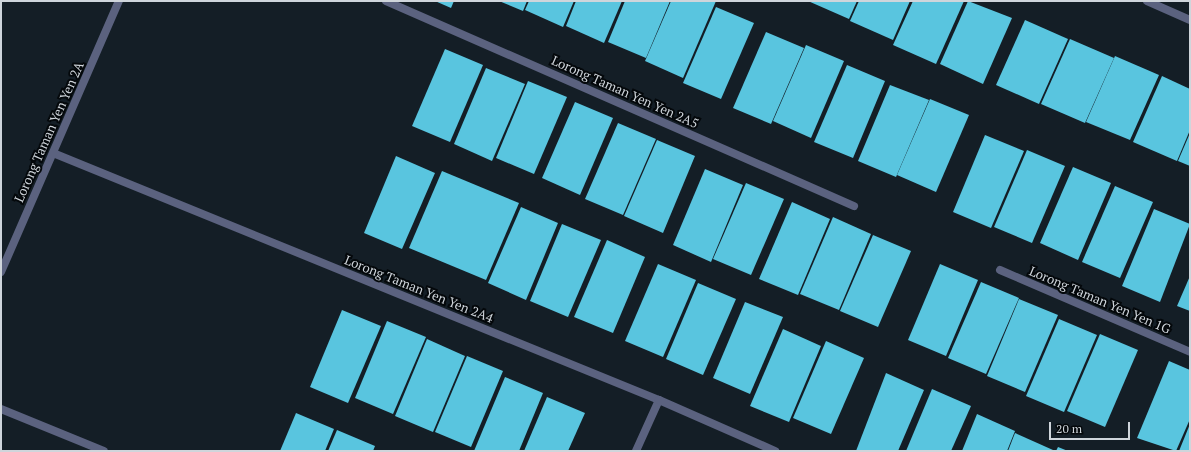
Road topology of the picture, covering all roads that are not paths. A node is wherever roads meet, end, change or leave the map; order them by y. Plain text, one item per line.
1 (119, 1) edge
2 (386, 1) edge
3 (1147, 1) edge
4 (1190, 20) edge
5 (53, 153) junction
6 (854, 206) dead end
7 (1000, 270) dead end
8 (1, 272) edge
9 (1190, 352) edge
10 (659, 400) junction
11 (1, 409) edge
12 (104, 451) edge
13 (636, 451) edge
14 (775, 451) edge

1 - 5 street, Lorong Taman Yen Yen 2A
2 - 6 street, Lorong Taman Yen Yen 2A5
3 - 4 street
5 - 8 street, Lorong Taman Yen Yen 2A
5 - 10 street, Lorong Taman Yen Yen 2A4
7 - 9 street, Lorong Taman Yen Yen 1G
10 - 13 street
10 - 14 street, Lorong Taman Yen Yen 2A4
11 - 12 street

